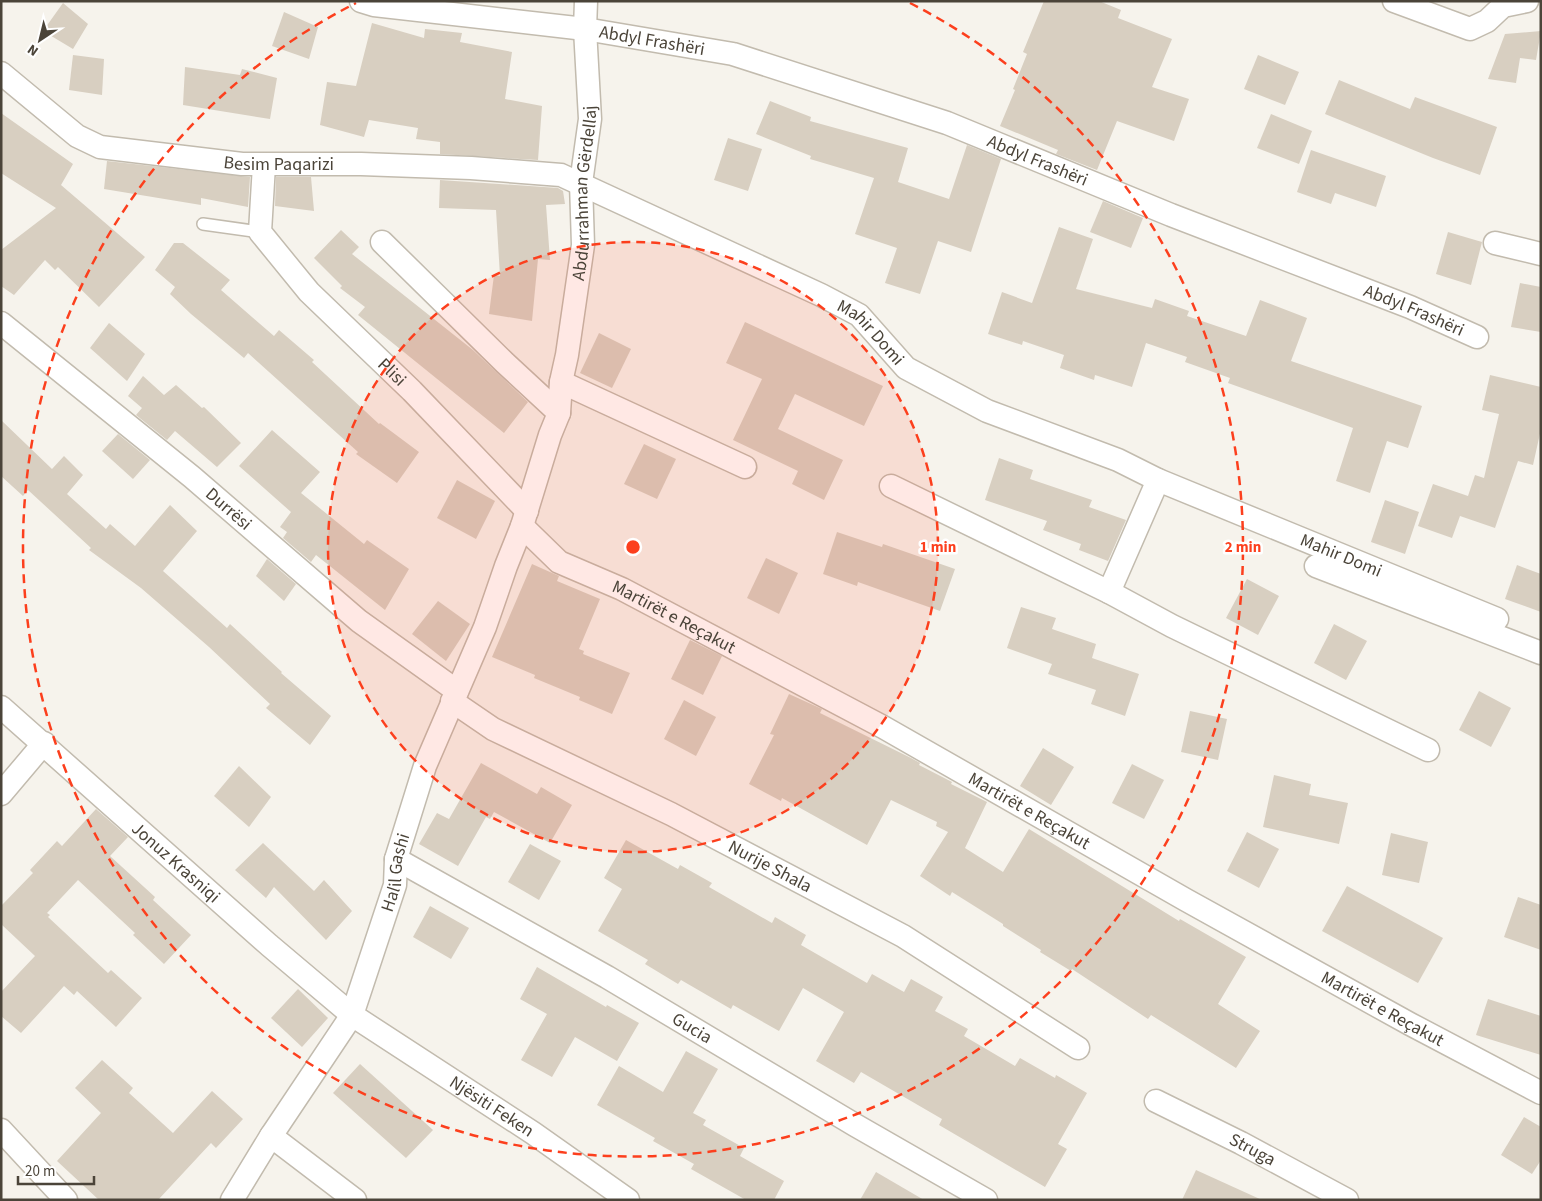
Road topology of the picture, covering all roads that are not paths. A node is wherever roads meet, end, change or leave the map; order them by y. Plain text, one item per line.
1 (360, 1) edge
2 (586, 1) edge
3 (1394, 1) edge
4 (1527, 1) edge
5 (1502, 4) edge
6 (585, 29) junction
7 (1, 73) edge
8 (264, 165) junction
9 (581, 183) junction
10 (204, 224) dead end
11 (260, 232) junction
12 (382, 242) dead end
13 (1495, 243) dead end
14 (1541, 254) edge
15 (1, 323) edge
16 (1477, 338) dead end
17 (561, 382) junction
18 (559, 412) junction
19 (745, 467) dead end
20 (1158, 480) junction
21 (891, 486) dead end
22 (524, 518) junction
23 (1316, 566) dead end
24 (1109, 592) junction
25 (1497, 619) dead end
26 (1541, 653) edge
27 (454, 696) junction
28 (1, 707) edge
29 (44, 743) junction
30 (1428, 750) dead end
31 (1, 794) edge
32 (396, 859) junction
33 (352, 1015) junction
34 (1078, 1048) dead end
35 (1541, 1093) edge
36 (1156, 1101) dead end
37 (1, 1130) edge
38 (271, 1136) junction
39 (66, 1200) edge
40 (232, 1200) edge
41 (355, 1200) edge
42 (628, 1200) edge
43 (986, 1200) edge
44 (1347, 1200) edge

1 - 6 street, Abdyl Frashëri
2 - 6 street, Abdurrahman Gërdellaj
3 - 5 street
4 - 5 street
6 - 9 street, Abdurrahman Gërdellaj
6 - 16 street, Abdyl Frashëri
7 - 8 street, Besim Paqarizi
8 - 9 street, Besim Paqarizi
8 - 11 street
9 - 17 street, Abdurrahman Gërdellaj
9 - 20 street, Mahir Domi
10 - 11 lane
11 - 22 street, Plisi
12 - 18 street
13 - 14 street
15 - 27 street, Durrësi
17 - 18 street, Abdurrahman Gërdellaj
17 - 19 street
18 - 22 street, Abdurrahman Gërdellaj
20 - 24 street
20 - 25 street, Mahir Domi
21 - 24 street
22 - 27 street, Halil Gashi
22 - 35 street, Martirët e Reçakut
23 - 26 street
24 - 30 street
27 - 32 street, Halil Gashi
27 - 34 street, Nurije Shala
28 - 29 street, Jonuz Krasniqi
29 - 31 street
29 - 33 street, Jonuz Krasniqi
32 - 33 street, Halil Gashi
32 - 43 street, Gucia
33 - 38 street, Halil Gashi
33 - 42 street, Njësiti Feken
36 - 44 street, Struga
37 - 39 street
38 - 40 street, Halil Gashi
38 - 41 street

